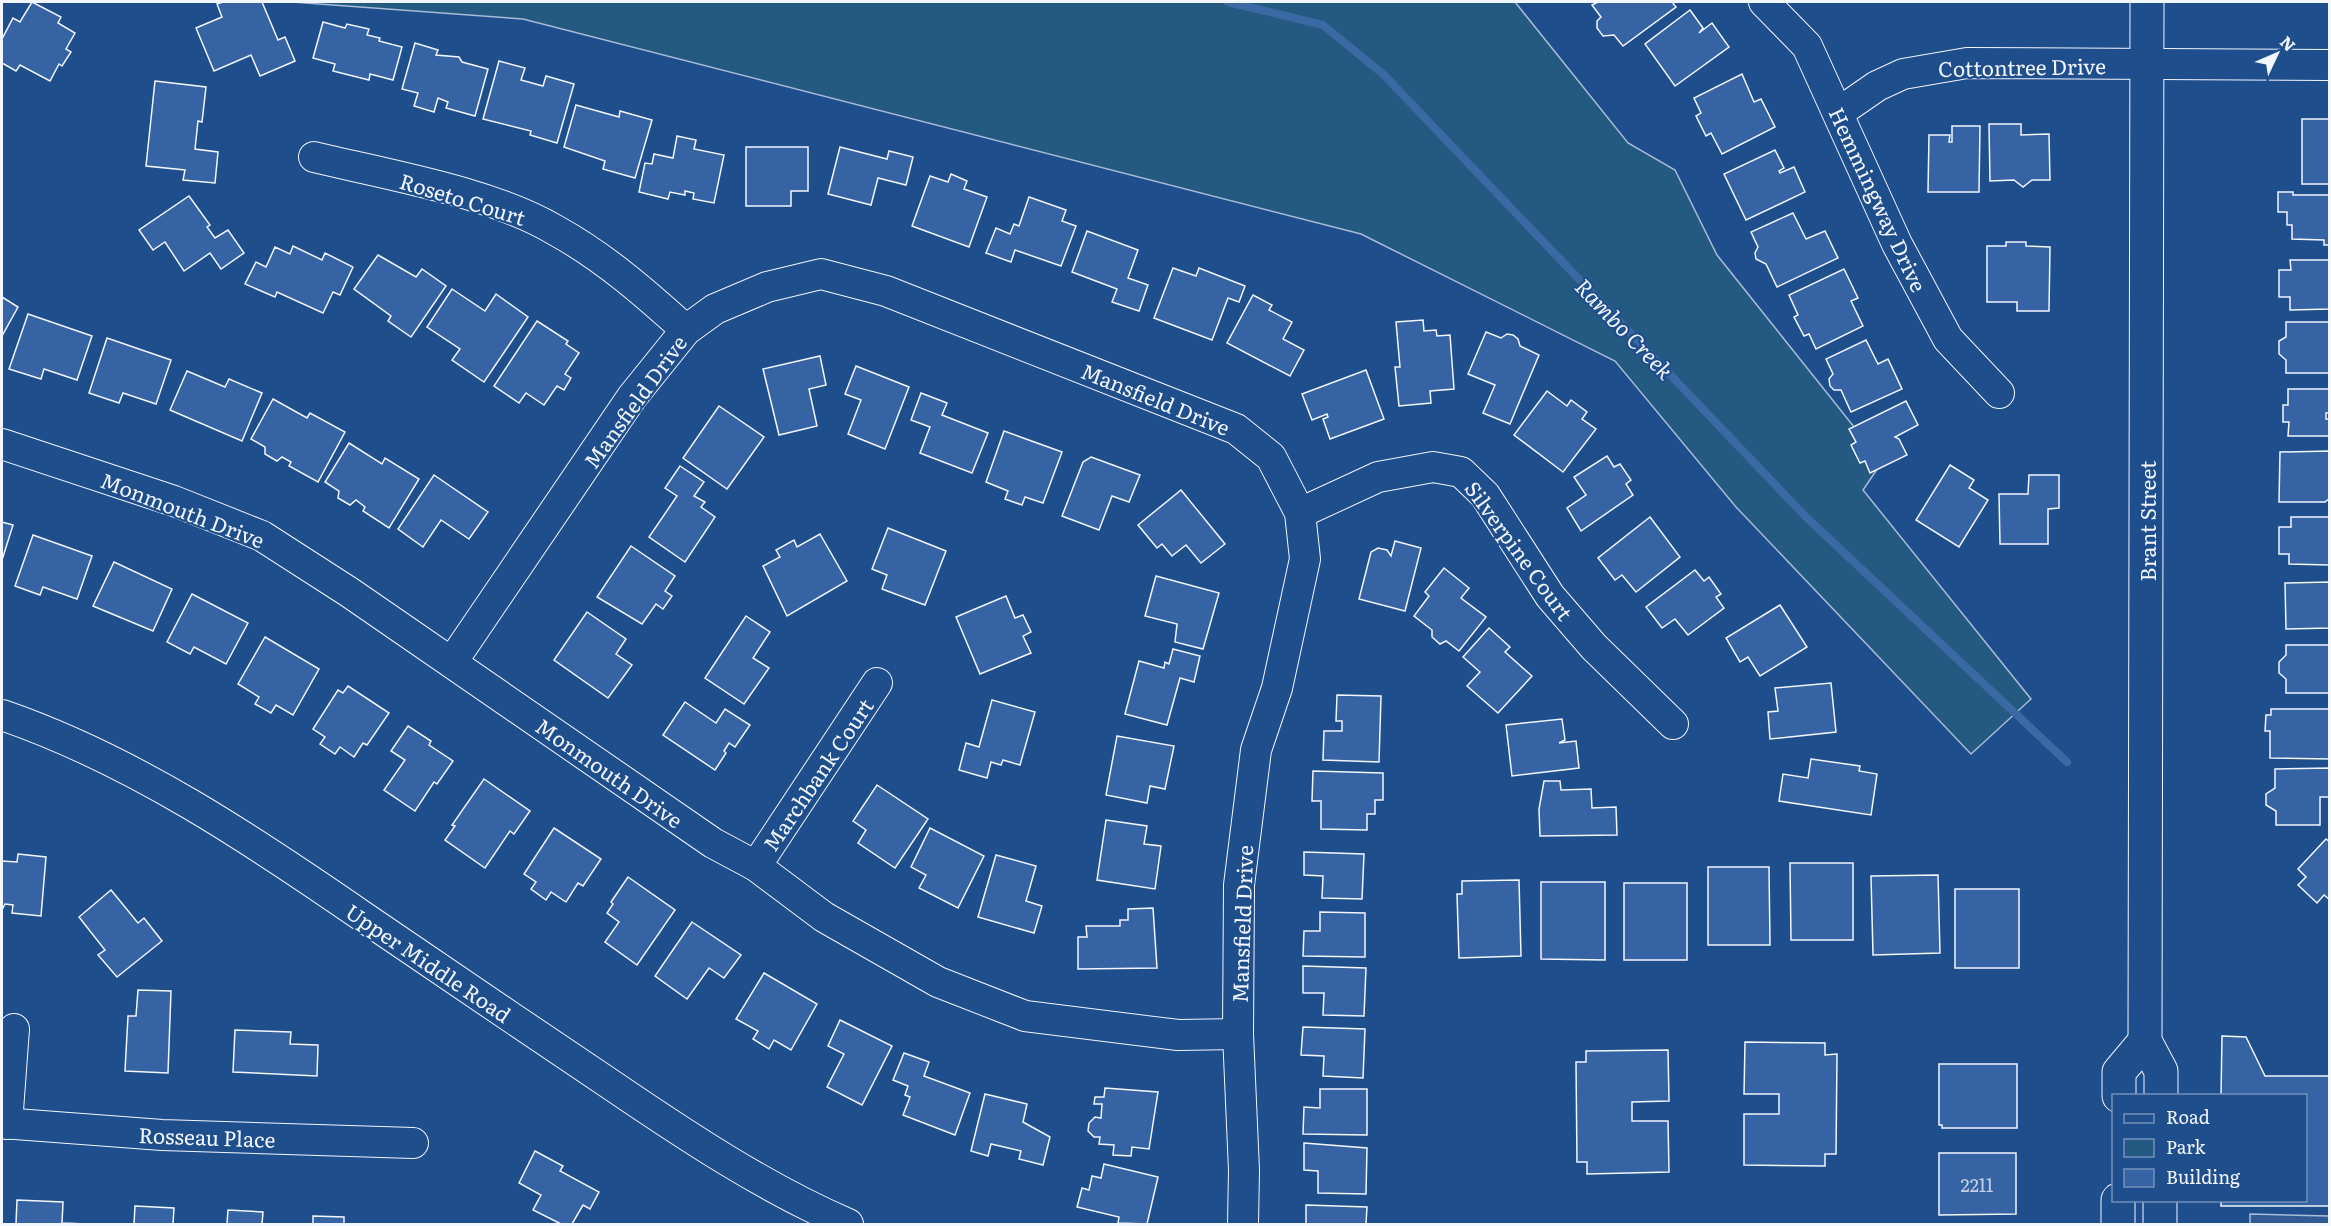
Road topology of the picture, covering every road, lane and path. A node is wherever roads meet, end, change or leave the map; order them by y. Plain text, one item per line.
1 (1764, 2) edge
2 (2147, 2) edge
3 (2146, 65) junction
4 (2330, 65) edge
5 (1838, 113) junction
6 (314, 157) dead end
7 (686, 330) junction
8 (1999, 393) dead end
9 (2, 444) edge
10 (1300, 513) junction
11 (452, 662) junction
12 (878, 682) dead end
13 (2, 714) edge
14 (1673, 724) dead end
15 (756, 866) junction
16 (14, 1029) dead end
17 (1238, 1034) junction
18 (2145, 1041) junction
19 (2119, 1094) edge
20 (2160, 1094) edge
21 (4, 1124) edge
22 (413, 1143) dead end
23 (2118, 1202) edge
24 (2160, 1202) edge
25 (848, 1224) edge
26 (1243, 1224) edge
27 (2118, 1224) edge
28 (2160, 1224) edge

1 - 5 street, Hemmingway Drive
2 - 3 main road, Brant Street
3 - 4 street, Cottontree Drive
3 - 5 street, Cottontree Drive
3 - 18 main road, Brant Street
5 - 8 street, Hemmingway Drive
6 - 7 street, Roseto Court
7 - 10 street, Mansfield Drive
7 - 11 street, Mansfield Drive
9 - 11 street, Monmouth Drive
10 - 14 street, Silverpine Court
10 - 17 street, Mansfield Drive
11 - 15 street, Monmouth Drive
12 - 15 street, Marchbank Court
13 - 25 street, Upper Middle Road
15 - 17 street, Monmouth Drive
16 - 21 street
17 - 26 street, Mansfield Drive
18 - 19 main road
18 - 20 main road, Brant Street
21 - 22 street, Rosseau Place
23 - 27 main road
24 - 28 main road

